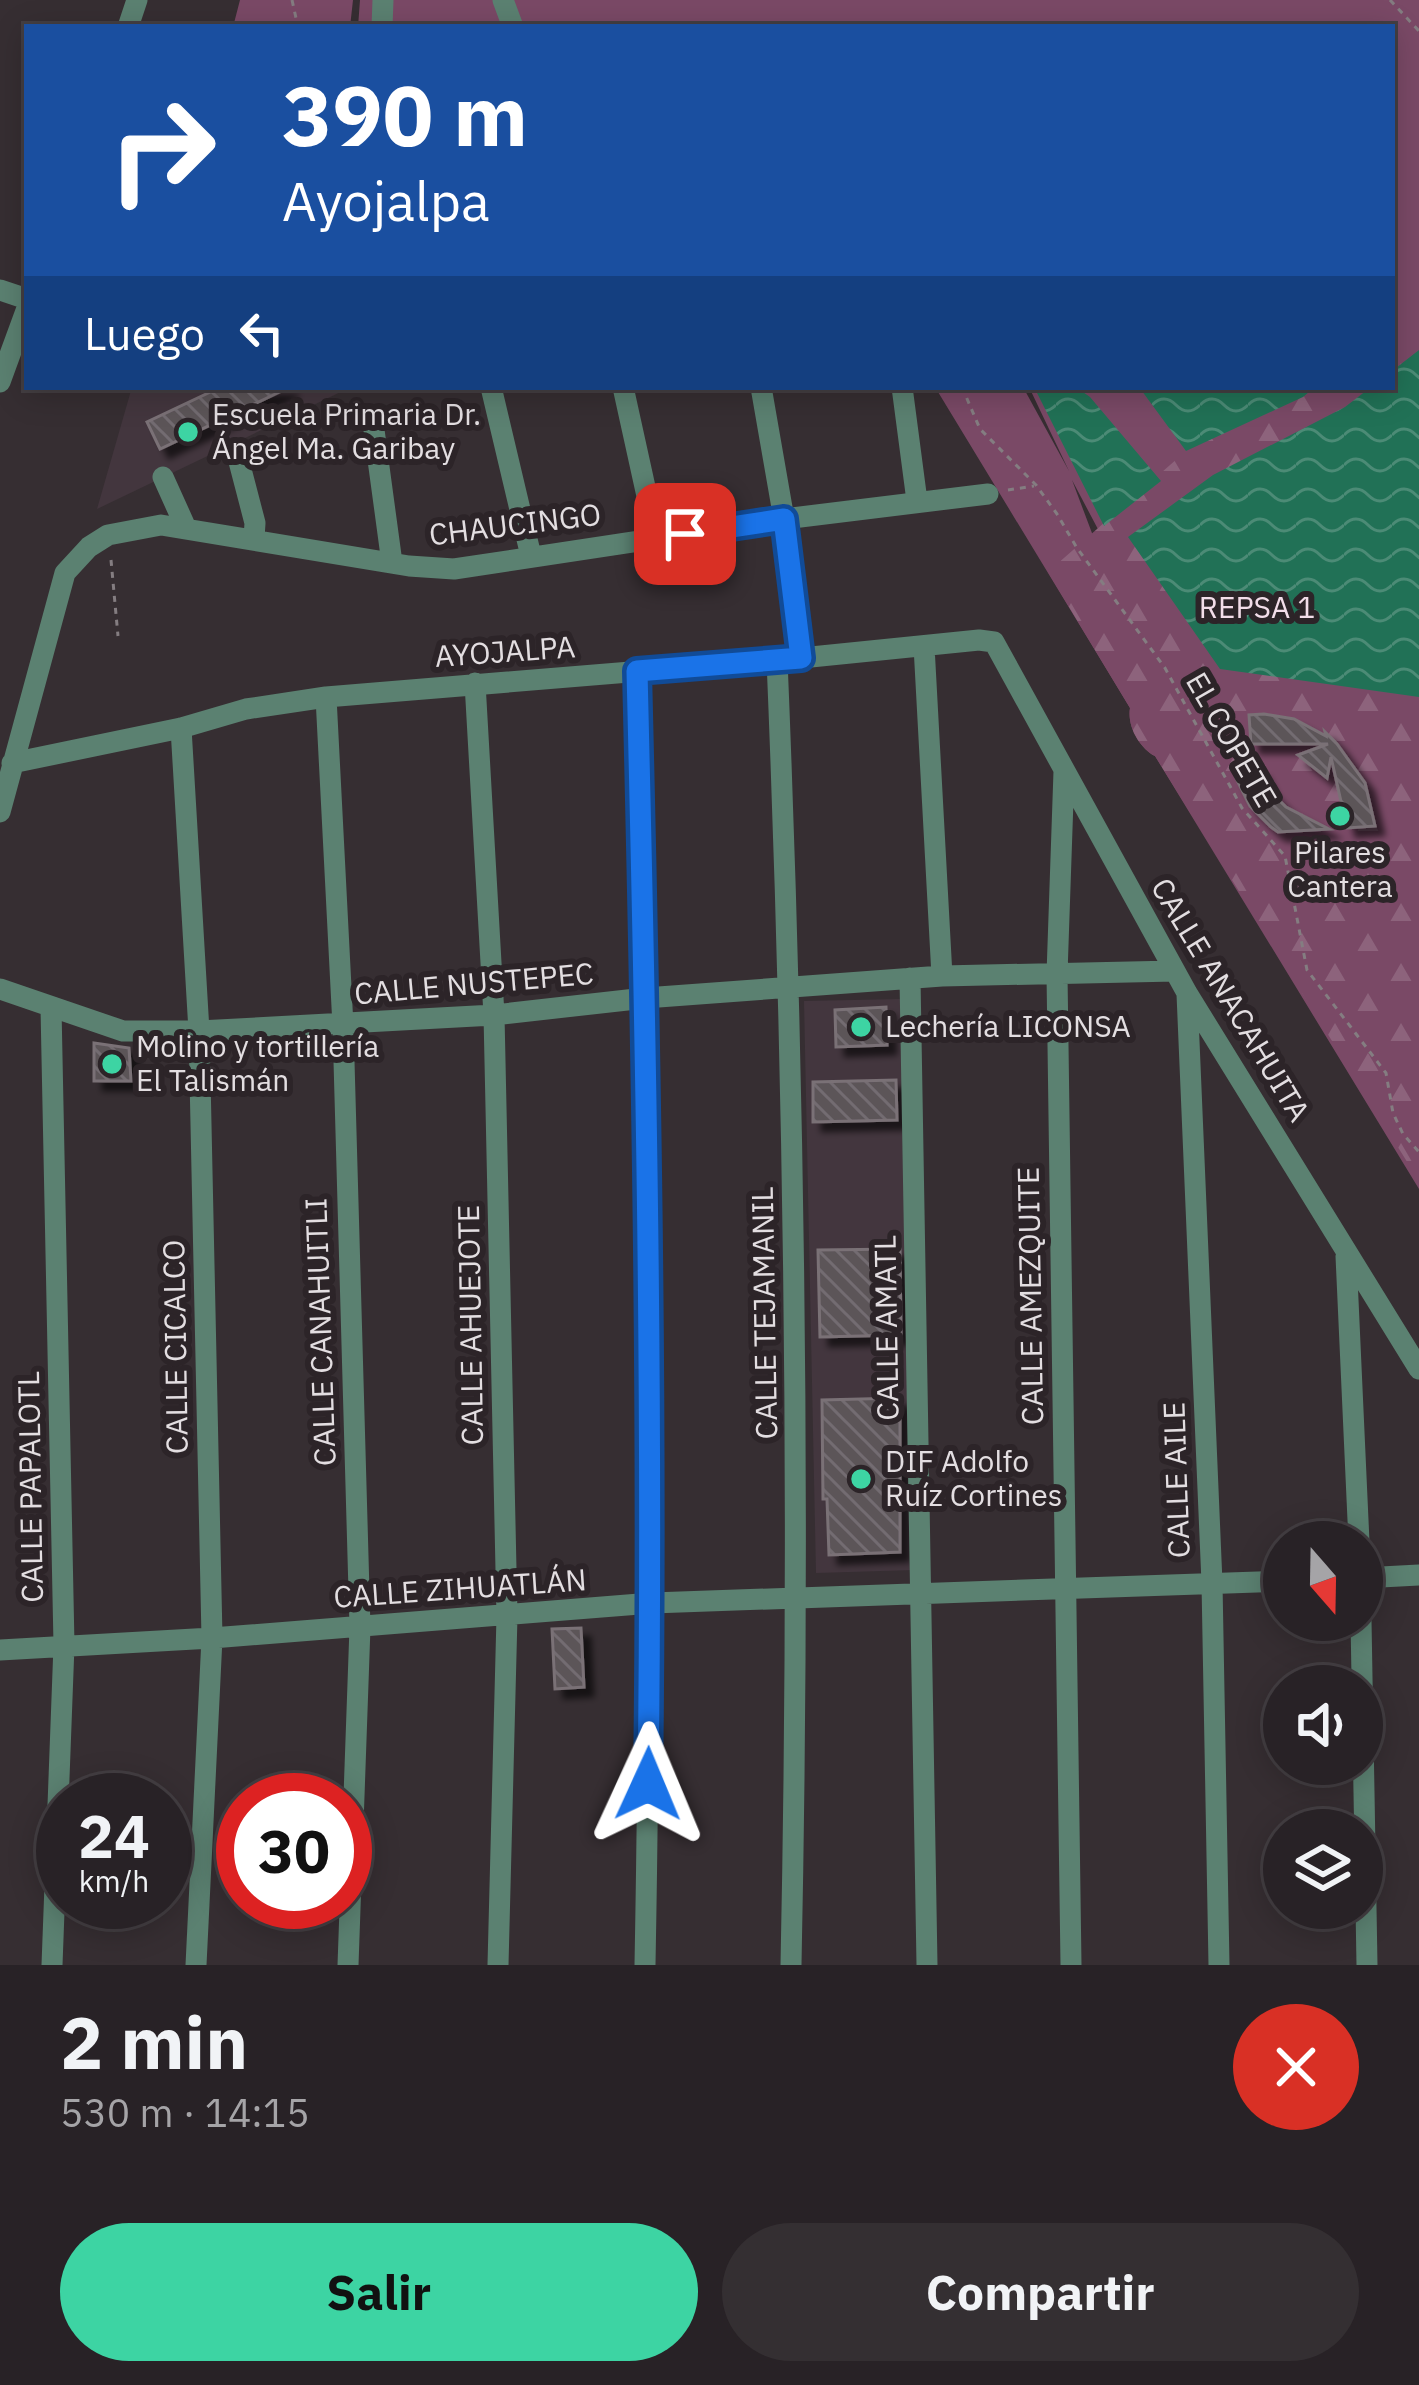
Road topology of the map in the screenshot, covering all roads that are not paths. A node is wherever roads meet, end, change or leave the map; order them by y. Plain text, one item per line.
1 (24, 316) edge
2 (0, 382) edge
3 (491, 390) edge
4 (624, 390) edge
5 (762, 390) edge
6 (902, 390) edge
7 (374, 430) dead end
8 (236, 450) dead end
9 (163, 477) dead end
10 (988, 494) road end
11 (916, 501) junction
12 (784, 519) junction
13 (186, 528) junction
14 (254, 538) junction
15 (656, 538) junction
16 (531, 556) junction
17 (392, 563) junction
18 (924, 646) junction
19 (1003, 654) joint
20 (801, 658) junction
21 (777, 660) junction
22 (637, 671) junction
23 (475, 683) junction
24 (326, 697) junction
25 (181, 728) junction
26 (12, 763) junction
27 (1064, 770) junction
28 (0, 812) edge
29 (1175, 971) junction
30 (1057, 974) junction
31 (942, 976) junction
32 (910, 978) junction
33 (791, 987) junction
34 (0, 988) edge
35 (1187, 994) junction
36 (645, 998) junction
37 (51, 1008) junction
38 (494, 1015) junction
39 (343, 1026) junction
40 (199, 1031) junction
41 (1346, 1250) junction
42 (1419, 1369) edge
43 (1358, 1521) edge
44 (1419, 1575) edge
45 (1383, 1577) edge
46 (1263, 1582) edge
47 (1212, 1583) junction
48 (1064, 1590) junction
49 (923, 1594) junction
50 (798, 1599) junction
51 (652, 1603) junction
52 (507, 1616) junction
53 (360, 1627) junction
54 (212, 1638) junction
55 (1361, 1641) edge
56 (64, 1645) junction
57 (0, 1649) edge
58 (52, 1965) edge
59 (196, 1965) edge
60 (348, 1965) edge
61 (498, 1965) edge
62 (645, 1965) edge
63 (791, 1965) edge
64 (927, 1965) edge
65 (1071, 1965) edge
66 (1219, 1965) edge
67 (1367, 1965) edge

1 - 2 street
3 - 16 street
4 - 15 street
5 - 12 street
6 - 11 street
7 - 17 street
8 - 14 street
9 - 13 street
10 - 11 street, CHAUCINGO
11 - 12 street, CHAUCINGO
12 - 15 street, CHAUCINGO
12 - 20 street
13 - 14 street, CHAUCINGO
13 - 26 street, CHAUCINGO
14 - 17 street, CHAUCINGO
15 - 16 street, CHAUCINGO
16 - 17 street, CHAUCINGO
18 - 19 street, AYOJALPA
18 - 20 street, AYOJALPA
18 - 31 street
19 - 27 street, CALLE ANACAHUITA
20 - 21 street, AYOJALPA
21 - 22 street, AYOJALPA
21 - 33 street, CALLE TEJAMANIL
22 - 23 street, AYOJALPA
22 - 36 street
23 - 24 street, AYOJALPA
23 - 38 street, CALLE AHUEJOTE
24 - 25 street, AYOJALPA
24 - 39 street, CALLE CANAHUITLI
25 - 26 street, AYOJALPA
25 - 40 street, CALLE CICALCO
26 - 28 street
27 - 29 street, CALLE ANACAHUITA
27 - 30 street, CALLE AMEZQUITE
29 - 30 street, CALLE NUSTEPEC
29 - 35 street, CALLE ANACAHUITA
30 - 31 street, CALLE NUSTEPEC
30 - 48 street, CALLE AMEZQUITE
31 - 32 street, CALLE NUSTEPEC
32 - 33 street, CALLE NUSTEPEC
32 - 49 street, CALLE AMATL
33 - 36 street, CALLE NUSTEPEC
33 - 50 street, CALLE TEJAMANIL
34 - 37 street, CALLE NUSTEPEC
35 - 41 street, CALLE ANACAHUITA
35 - 47 street, CALLE AILE
36 - 38 street, CALLE NUSTEPEC
36 - 51 street
37 - 40 street, CALLE NUSTEPEC
37 - 56 street, CALLE PAPALOTL
38 - 39 street, CALLE NUSTEPEC
38 - 52 street, CALLE AHUEJOTE
39 - 40 street, CALLE NUSTEPEC
39 - 53 street, CALLE CANAHUITLI
40 - 54 street, CALLE CICALCO
41 - 42 street, CALLE ANACAHUITA
41 - 43 street
44 - 45 street
46 - 47 street, CALLE ZIHUATLÁN
47 - 48 street, CALLE ZIHUATLÁN
47 - 66 street, CALLE AILE
48 - 49 street, CALLE ZIHUATLÁN
48 - 65 street, CALLE AMEZQUITE
49 - 50 street, CALLE ZIHUATLÁN
49 - 64 street, CALLE AMATL
50 - 51 street, CALLE ZIHUATLÁN
50 - 63 street, CALLE TEJAMANIL
51 - 52 street, CALLE ZIHUATLÁN
51 - 62 street
52 - 53 street, CALLE ZIHUATLÁN
52 - 61 street, CALLE AHUEJOTE
53 - 54 street, CALLE ZIHUATLÁN
53 - 60 street, CALLE CANAHUITLI
54 - 56 street, CALLE ZIHUATLÁN
54 - 59 street, CALLE CICALCO
55 - 67 street
56 - 57 street, CALLE ZIHUATLÁN
56 - 58 street, CALLE PAPALOTL

